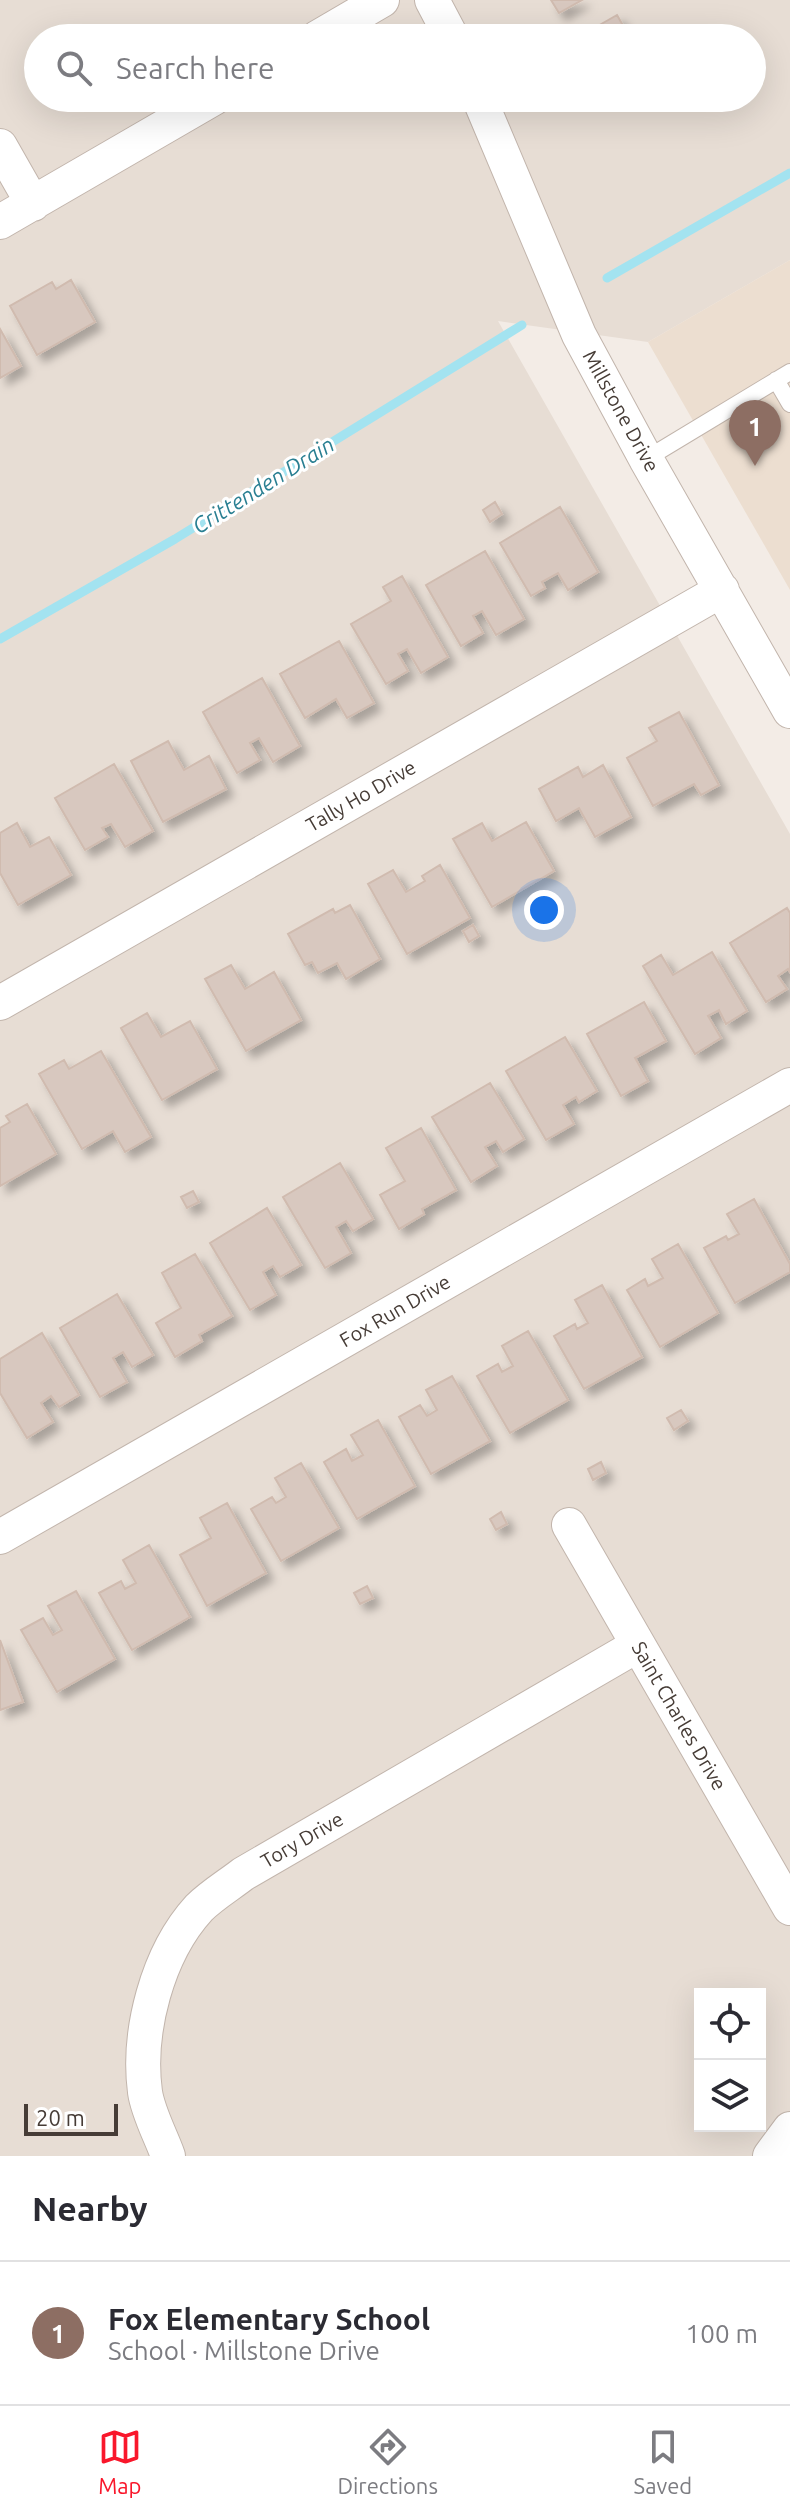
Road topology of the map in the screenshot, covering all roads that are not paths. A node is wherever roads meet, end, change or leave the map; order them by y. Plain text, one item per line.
1 (382, 0) edge
2 (432, 0) edge
3 (341, 24) edge
4 (445, 24) edge
5 (190, 112) edge
6 (485, 112) edge
7 (0, 146) edge
8 (33, 204) junction
9 (0, 222) edge
10 (783, 376) edge
11 (790, 404) edge
12 (646, 459) junction
13 (722, 590) junction
14 (790, 711) edge
15 (0, 1003) edge
16 (790, 1085) edge
17 (569, 1525) dead end
18 (0, 1537) edge
19 (638, 1645) junction
20 (790, 1908) edge
21 (790, 2129) edge
22 (168, 2156) edge
23 (770, 2156) edge

1 - 3 street
2 - 4 street
5 - 8 street
6 - 12 street, Millstone Drive
7 - 8 street
8 - 9 street
10 - 11 lane
10 - 12 lane
12 - 13 street, Millstone Drive
13 - 14 street, Millstone Drive
13 - 15 street, Tally Ho Drive
16 - 18 street, Fox Run Drive
17 - 19 street, Saint Charles Drive
19 - 20 street, Saint Charles Drive
19 - 22 street, Tory Drive
21 - 23 street

